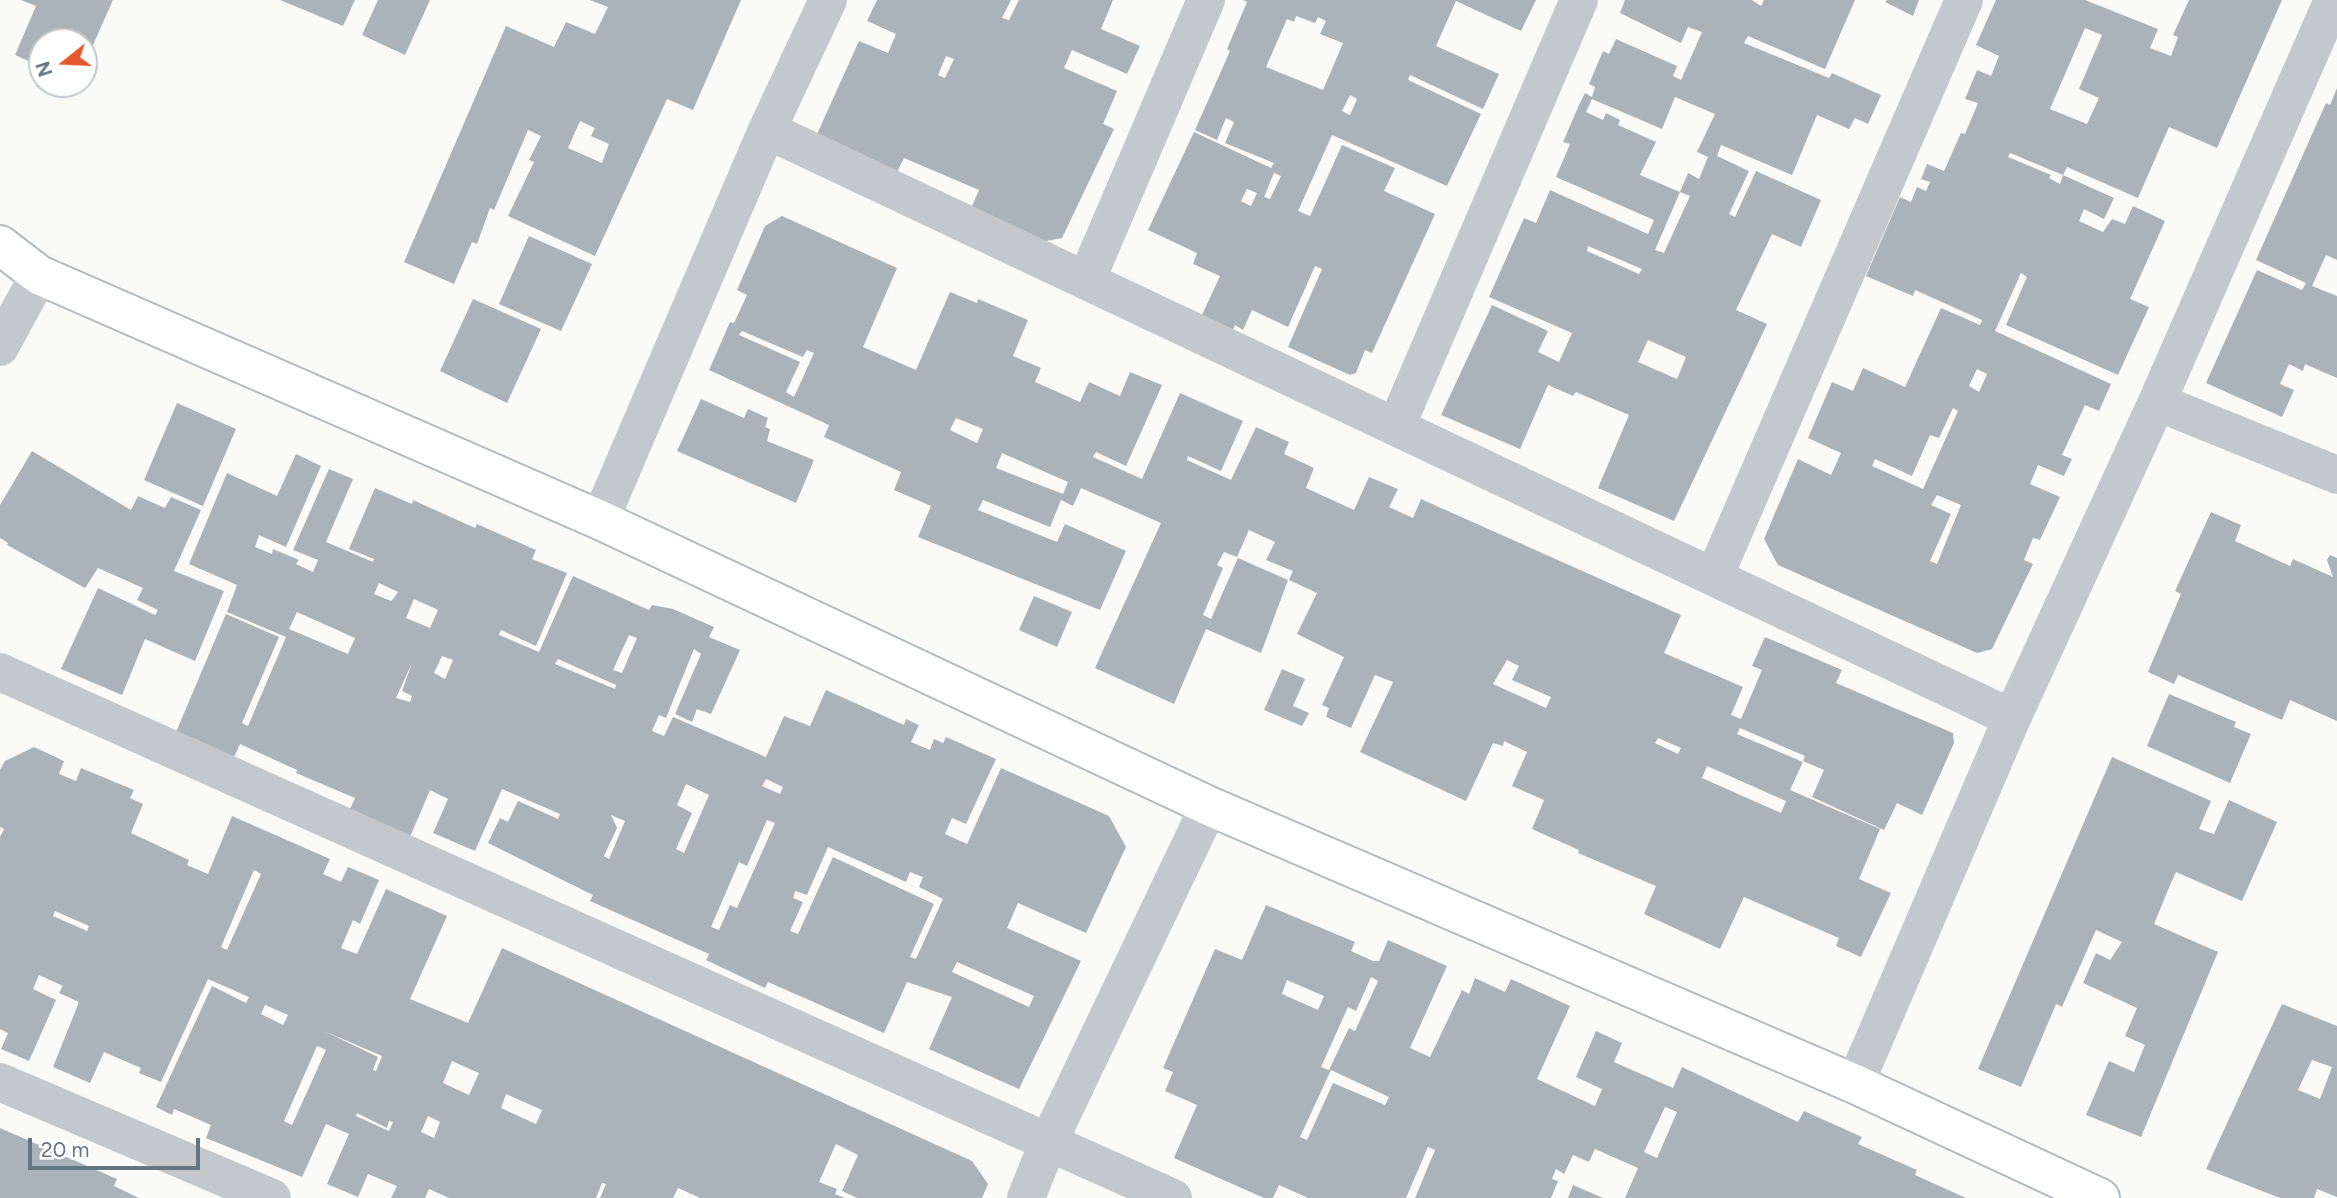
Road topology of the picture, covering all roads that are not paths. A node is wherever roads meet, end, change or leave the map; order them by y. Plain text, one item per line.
1 (828, 0) edge
2 (1206, 0) edge
3 (1579, 0) edge
4 (1964, 0) edge
5 (2333, 0) edge
6 (767, 130) junction
7 (0, 245) edge
8 (39, 275) junction
9 (1086, 281) junction
10 (0, 347) edge
11 (2157, 402) junction
12 (1396, 427) junction
13 (2337, 475) edge
14 (600, 520) junction
15 (1714, 577) junction
16 (0, 672) edge
17 (2012, 718) junction
18 (1209, 806) junction
19 (0, 1082) edge
20 (1855, 1084) junction
21 (1048, 1143) junction
22 (272, 1198) edge
23 (1026, 1198) edge
24 (1173, 1198) edge
25 (2100, 1198) edge

1 - 6 street
2 - 9 street
3 - 12 street
4 - 15 street
5 - 11 street
6 - 9 street
6 - 14 street
7 - 8 street
8 - 10 street
8 - 14 street
9 - 12 street
11 - 13 street
11 - 17 street
12 - 15 street
14 - 18 street
15 - 17 street
16 - 21 street
17 - 20 street
18 - 20 street
18 - 21 street
19 - 22 street
20 - 25 street
21 - 23 street
21 - 24 street

